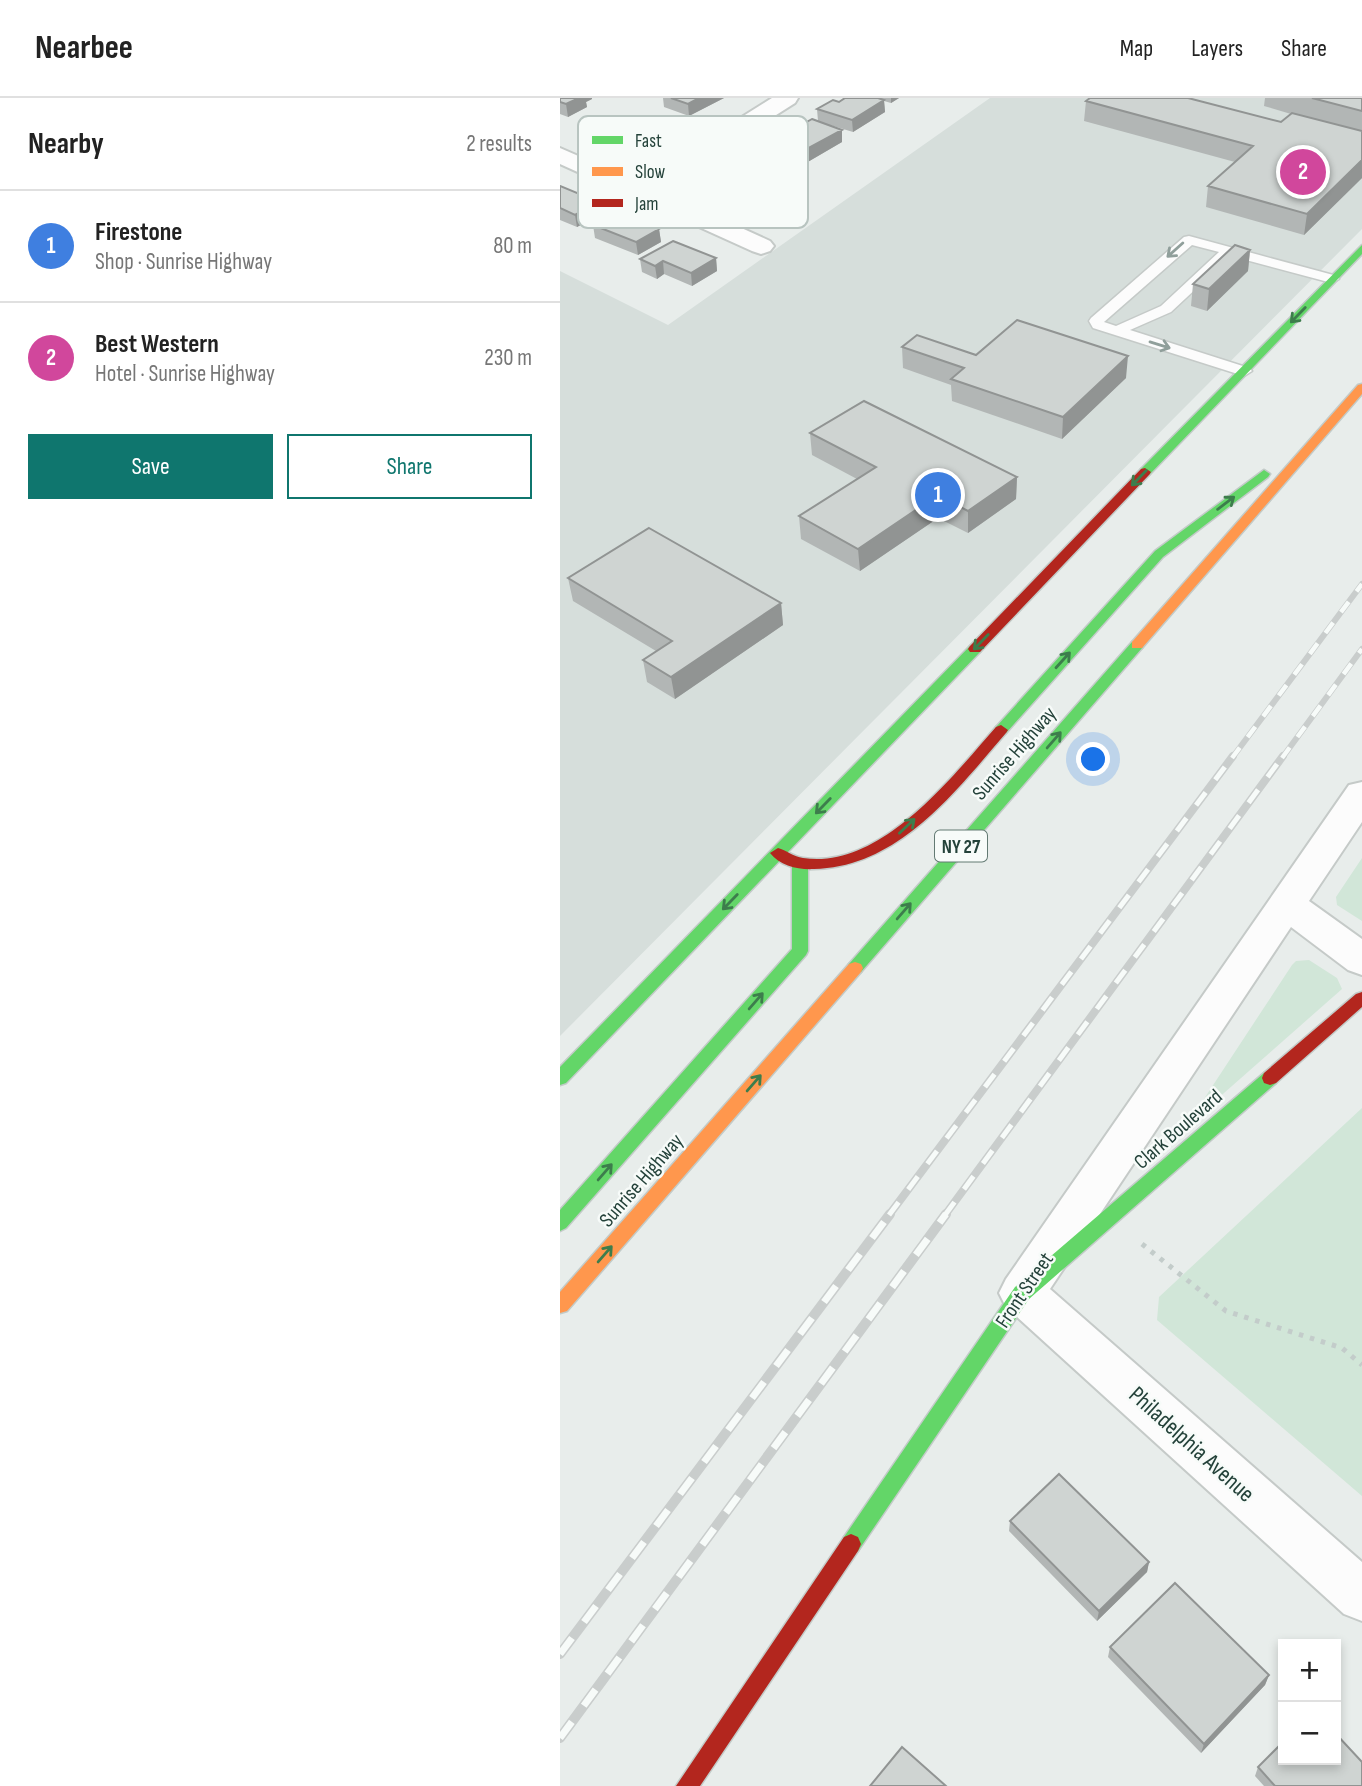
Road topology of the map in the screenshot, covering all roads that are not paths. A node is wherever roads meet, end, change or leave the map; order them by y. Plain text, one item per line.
1 (786, 98) edge
2 (758, 116) edge
3 (560, 155) edge
4 (578, 163) edge
5 (720, 228) edge
6 (761, 247) dead end
7 (1362, 248) edge
8 (1229, 250) junction
9 (1332, 279) junction
10 (1117, 331) junction
11 (1244, 370) junction
12 (1362, 387) edge
13 (1327, 427) junction
14 (1362, 794) edge
15 (778, 852) junction
16 (800, 864) junction
17 (1287, 904) junction
18 (1362, 960) edge
19 (1362, 998) edge
20 (560, 1078) edge
21 (560, 1223) edge
22 (1022, 1293) junction
23 (560, 1305) edge
24 (1362, 1596) edge
25 (687, 1786) edge

1 - 2 street
3 - 4 street
5 - 6 street
7 - 9 main road
8 - 9 lane
8 - 10 lane
8 -> 10 lane
9 -> 11 main road
10 -> 11 lane
11 -> 15 main road
12 - 13 main road, Sunrise Highway / NY 27
16 -> 13 main road
23 -> 13 main road, Sunrise Highway / NY 27
14 - 17 street, Front Street
15 - 16 main road
15 -> 20 main road
21 -> 16 main road
17 - 18 street
17 - 22 street, Front Street
19 - 22 main road, Clark Boulevard
22 - 24 street, Philadelphia Avenue
22 - 25 main road, Front Street

